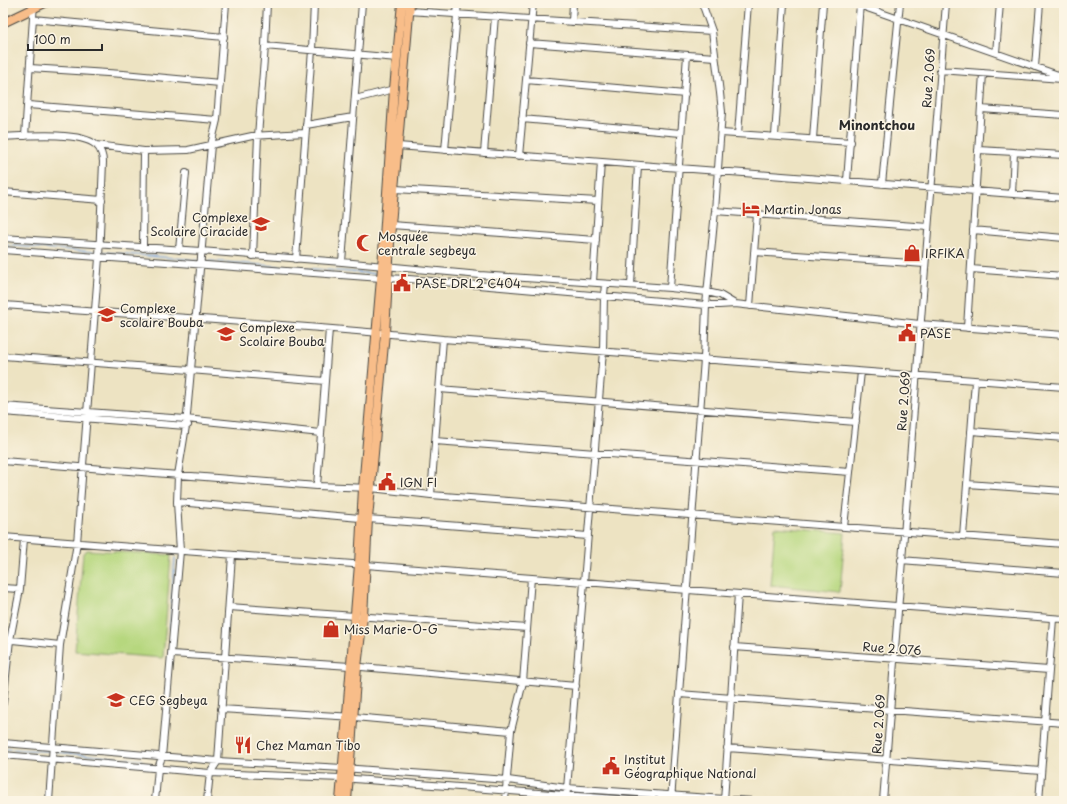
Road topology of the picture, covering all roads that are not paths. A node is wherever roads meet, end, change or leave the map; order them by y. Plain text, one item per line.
1 (45, 3) edge
2 (226, 3) edge
3 (267, 3) edge
4 (314, 3) edge
5 (362, 3) edge
6 (402, 3) edge
7 (458, 3) edge
8 (533, 3) edge
9 (573, 3) edge
10 (702, 3) edge
11 (748, 3) edge
12 (784, 3) edge
13 (823, 3) edge
14 (853, 3) edge
15 (900, 3) edge
16 (946, 3) edge
17 (1000, 3) edge
18 (1040, 3) edge
19 (860, 4) edge
20 (34, 6) edge
21 (410, 7) edge
22 (457, 14) junction
23 (495, 16) junction
24 (33, 19) junction
25 (532, 19) junction
26 (899, 19) junction
27 (572, 22) junction
28 (3, 23) edge
29 (712, 31) junction
30 (943, 34) junction
31 (224, 36) junction
32 (529, 43) junction
33 (265, 46) junction
34 (312, 50) junction
35 (996, 53) junction
36 (358, 54) junction
37 (687, 55) junction
38 (715, 57) junction
39 (397, 58) junction
40 (1028, 64) junction
41 (1035, 67) junction
42 (30, 68) junction
43 (940, 70) junction
44 (983, 73) junction
45 (1026, 76) junction
46 (1064, 78) edge
47 (526, 80) junction
48 (220, 83) junction
49 (394, 89) junction
50 (685, 94) junction
51 (355, 99) junction
52 (28, 105) junction
53 (981, 109) junction
54 (1064, 115) edge
55 (353, 117) junction
56 (522, 119) junction
57 (217, 120) junction
58 (306, 125) junction
59 (305, 133) junction
60 (681, 133) junction
61 (721, 133) junction
62 (738, 134) junction
63 (25, 136) junction
64 (258, 136) junction
65 (775, 136) junction
66 (3, 137) edge
67 (813, 139) junction
68 (851, 142) junction
69 (96, 145) junction
70 (211, 145) junction
71 (398, 146) junction
72 (445, 150) junction
73 (978, 150) junction
74 (144, 151) junction
75 (1014, 152) junction
76 (484, 153) junction
77 (1064, 155) edge
78 (519, 156) junction
79 (601, 162) junction
80 (638, 165) junction
81 (679, 168) junction
82 (718, 171) junction
83 (186, 173) dead end
84 (847, 181) junction
85 (882, 184) junction
86 (931, 187) junction
87 (395, 189) junction
88 (976, 191) junction
89 (3, 192) edge
90 (1012, 194) junction
91 (1064, 198) edge
92 (102, 200) junction
93 (598, 201) junction
94 (715, 211) junction
95 (757, 214) junction
96 (391, 225) junction
97 (928, 227) junction
98 (973, 230) junction
99 (3, 238) edge
100 (1064, 238) edge
101 (596, 240) junction
102 (100, 245) junction
103 (143, 248) junction
104 (3, 250) edge
105 (179, 250) junction
106 (201, 251) junction
107 (754, 252) junction
108 (252, 256) junction
109 (99, 258) junction
110 (296, 259) junction
111 (342, 262) junction
112 (199, 264) junction
113 (925, 264) junction
114 (386, 267) junction
115 (971, 269) junction
116 (1064, 276) edge
117 (385, 278) junction
118 (592, 282) junction
119 (605, 284) junction
120 (631, 285) junction
121 (670, 288) junction
122 (707, 292) junction
123 (604, 295) junction
124 (706, 304) junction
125 (735, 304) junction
126 (3, 305) edge
127 (750, 306) junction
128 (94, 312) junction
129 (194, 318) junction
130 (920, 324) junction
131 (967, 328) junction
132 (329, 329) junction
133 (376, 332) junction
134 (385, 334) junction
135 (1064, 335) edge
136 (443, 339) junction
137 (603, 351) junction
138 (3, 356) edge
139 (704, 359) junction
140 (90, 363) junction
141 (190, 370) junction
142 (861, 372) junction
143 (916, 376) junction
144 (325, 381) junction
145 (975, 381) junction
146 (1064, 387) edge
147 (439, 389) junction
148 (599, 401) junction
149 (3, 406) edge
150 (700, 409) junction
151 (3, 412) edge
152 (87, 415) junction
153 (856, 422) junction
154 (186, 423) junction
155 (971, 431) junction
156 (321, 433) junction
157 (1064, 438) edge
158 (435, 440) junction
159 (595, 453) junction
160 (3, 461) edge
161 (696, 461) junction
162 (83, 468) junction
163 (850, 472) junction
164 (178, 475) junction
165 (967, 484) junction
166 (317, 486) junction
167 (362, 488) junction
168 (372, 488) junction
169 (1064, 491) edge
170 (431, 495) junction
171 (176, 502) junction
172 (591, 507) junction
173 (692, 515) junction
174 (364, 518) junction
175 (844, 527) junction
176 (904, 532) junction
177 (588, 536) junction
178 (963, 536) junction
179 (3, 537) edge
180 (24, 539) junction
181 (77, 543) junction
182 (1064, 544) edge
183 (180, 551) junction
184 (232, 555) junction
185 (901, 560) junction
186 (362, 564) junction
187 (1064, 573) edge
188 (531, 578) junction
189 (584, 582) junction
190 (3, 588) edge
191 (20, 589) junction
192 (687, 590) junction
193 (738, 594) junction
194 (229, 607) junction
195 (898, 607) junction
196 (359, 616) junction
197 (1053, 619) junction
198 (1064, 619) edge
199 (527, 628) junction
200 (6, 639) edge
201 (60, 645) junction
202 (734, 647) junction
203 (172, 654) junction
204 (225, 658) junction
205 (894, 659) junction
206 (354, 666) junction
207 (1049, 670) junction
208 (523, 682) junction
209 (576, 686) junction
210 (3, 692) edge
211 (679, 694) junction
212 (731, 698) junction
213 (3, 702) edge
214 (222, 709) junction
215 (890, 710) junction
216 (350, 717) junction
217 (1045, 721) junction
218 (1064, 722) edge
219 (511, 731) junction
220 (3, 743) edge
221 (53, 747) junction
222 (727, 748) junction
223 (3, 755) edge
224 (162, 757) junction
225 (52, 759) junction
226 (886, 760) junction
227 (218, 761) junction
228 (158, 768) junction
229 (346, 768) junction
230 (1041, 771) junction
231 (210, 772) junction
232 (345, 779) junction
233 (508, 780) junction
234 (568, 788) junction
235 (506, 791) junction
236 (566, 798) edge
237 (671, 798) edge
238 (724, 800) edge
239 (49, 801) edge
240 (156, 801) edge
241 (207, 801) edge
242 (340, 801) edge
243 (348, 801) edge
244 (505, 801) edge
245 (642, 801) edge
246 (753, 801) edge
247 (883, 801) edge
248 (1039, 801) edge

1 - 20 main road
2 - 31 street
3 - 33 street
4 - 34 street
5 - 36 street
6 - 39 main road
7 - 22 street
8 - 25 street
9 - 27 street
10 - 29 street
11 - 62 street
12 - 65 street
13 - 67 street
14 - 19 street
15 - 26 street
16 - 30 street, Rue 2.069
17 - 35 street
18 - 41 street
19 - 26 street
19 - 68 street
20 - 24 street
20 - 28 main road
21 - 22 street
21 - 71 main road
22 - 23 street
22 - 72 street
23 - 25 street
23 - 76 street
24 - 31 street
24 - 42 street
25 - 27 street
25 - 32 street
26 - 30 street
26 - 85 street
27 - 29 street
29 - 38 street
30 - 35 street
30 - 43 street, Rue 2.069
31 - 48 street
32 - 37 street
32 - 47 street
33 - 34 street
33 - 64 street
34 - 36 street
34 - 58 street
35 - 40 street
36 - 39 street
36 - 51 street
37 - 38 street
37 - 50 street
38 - 61 street
39 - 49 main road
40 - 41 street
40 - 45 street
41 - 46 street
42 - 48 street
42 - 52 street
43 - 44 street
43 - 86 street, Rue 2.069
44 - 45 street
44 - 53 street
45 - 46 street
47 - 50 street
47 - 56 street
48 - 57 street
49 - 51 street
49 - 114 main road
50 - 60 street
51 - 55 street
52 - 57 street
52 - 63 street
53 - 54 street
53 - 73 street
55 - 58 street
55 - 111 street
56 - 60 street
56 - 78 street
57 - 70 street
58 - 59 street
59 - 64 street
59 - 110 street
60 - 81 street
61 - 62 street
61 - 82 street
62 - 65 street
63 - 66 street
63 - 69 street
64 - 70 street
64 - 108 street
65 - 67 street
67 - 68 street
68 - 84 street
69 - 74 street
69 - 92 street
70 - 74 street
70 - 106 street
71 - 72 street
71 - 87 main road
72 - 76 street
73 - 75 street
73 - 88 street
74 - 103 street
75 - 77 street
75 - 90 street
76 - 78 street
78 - 79 street
79 - 80 street
79 - 93 street
80 - 81 street
80 - 120 street
81 - 82 street
81 - 121 street
82 - 84 street
82 - 94 street
83 - 105 street
84 - 85 street
85 - 86 street
86 - 88 street
86 - 97 street, Rue 2.069
87 - 93 street
87 - 96 main road
88 - 90 street
88 - 98 street
89 - 92 street
90 - 91 street
92 - 102 street
93 - 101 street
94 - 95 street
94 - 122 street
95 - 97 street
95 - 107 street
96 - 101 street
96 - 114 main road
97 - 113 street, Rue 2.069
98 - 100 street
98 - 115 street
99 - 102 street
101 - 118 street
102 - 103 street
102 - 109 street
103 - 105 street
104 - 109 street
105 - 106 street
106 - 108 street
106 - 112 street
107 - 113 street
107 - 127 street
108 - 110 street
109 - 112 street
109 - 128 street
110 - 111 street
111 - 114 street
112 - 117 street
112 - 129 street
113 - 130 street, Rue 2.069
114 - 117 main road
114 - 118 street
115 - 116 street
115 - 131 street
117 - 123 street
117 - 133 main road
117 - 134 main road
118 - 119 street
119 - 120 street
119 - 123 street
120 - 121 street
121 - 122 street
122 - 124 street
122 - 125 street
123 - 124 street
123 - 137 street
124 - 125 street
124 - 139 street
125 - 127 street
126 - 128 street
127 - 130 street
128 - 129 street
128 - 140 street
129 - 132 street
129 - 141 street
130 - 131 street
130 - 143 street, Rue 2.069
131 - 135 street
132 - 133 street
132 - 144 street
133 - 134 street
133 - 167 main road
134 - 136 street
134 - 168 main road
136 - 137 street
136 - 147 street
137 - 139 street
137 - 148 street
138 - 140 street
139 - 142 street
139 - 150 street
140 - 141 street
140 - 152 street
141 - 144 street
141 - 154 street
142 - 143 street
142 - 153 street
143 - 145 street
143 - 176 street, Rue 2.069
144 - 156 street
145 - 146 street
145 - 155 street
147 - 148 street
147 - 158 street
148 - 150 street
148 - 159 street
149 - 152 street
150 - 153 street
150 - 161 street
151 - 152 street
152 - 154 street
152 - 162 street
153 - 163 street
154 - 156 street
154 - 164 street
155 - 157 street
155 - 165 street
156 - 166 street
158 - 159 street
158 - 170 street
159 - 161 street
159 - 172 street
160 - 162 street
161 - 163 street
161 - 173 street
162 - 164 street
162 - 181 street
163 - 175 street
164 - 166 street
164 - 171 street
165 - 169 street
165 - 178 street
166 - 167 street
167 - 168 street
167 - 174 main road
168 - 170 street
168 - 174 main road
170 - 172 street
171 - 174 street
171 - 183 street
172 - 173 street
172 - 177 street
173 - 175 street
173 - 192 street
174 - 177 street
174 - 186 main road
175 - 176 street
176 - 178 street
176 - 185 street, Rue 2.069
177 - 189 street
178 - 182 street
179 - 180 street
180 - 181 street
180 - 191 street
181 - 183 street
181 - 201 street
183 - 184 street
183 - 203 street
184 - 186 street
184 - 194 street
185 - 187 street
185 - 195 street, Rue 2.069
186 - 188 street
186 - 196 main road
188 - 189 street
188 - 199 street
189 - 192 street
189 - 209 street
190 - 191 street
191 - 200 street
192 - 193 street
192 - 211 street
193 - 195 street
193 - 202 street
194 - 196 street
194 - 204 street
195 - 197 street
195 - 205 street, Rue 2.069
196 - 199 street
196 - 206 main road
197 - 198 street
197 - 207 street
199 - 208 street
200 - 201 street
200 - 210 street
201 - 221 street
202 - 205 street, Rue 2.076
202 - 212 street
203 - 204 street
203 - 224 street
204 - 206 street
204 - 214 street
205 - 207 street, Rue 2.076
205 - 215 street, Rue 2.069
206 - 208 street
206 - 216 main road
207 - 217 street
208 - 209 street
208 - 219 street
209 - 234 street
210 - 213 street
211 - 212 street
211 - 237 street
212 - 215 street
212 - 222 street
214 - 216 street
214 - 227 street
215 - 217 street
215 - 226 street, Rue 2.069
216 - 219 street
216 - 229 main road
217 - 218 street
217 - 230 street
219 - 233 street
220 - 221 street
221 - 224 street
221 - 225 street
222 - 226 street
222 - 238 street
223 - 225 street
224 - 227 street
224 - 228 street
225 - 228 street
225 - 239 street
226 - 230 street
226 - 247 street, Rue 2.069
227 - 229 street
227 - 231 street
228 - 231 street
228 - 240 street
229 - 232 main road
229 - 233 street
230 - 248 street
231 - 232 street
231 - 241 street
232 - 235 street
232 - 242 main road
232 - 243 main road
233 - 234 street
233 - 235 street
234 - 236 street
234 - 237 street
235 - 236 street
235 - 244 street
236 - 245 street
237 - 238 street
238 - 246 street

